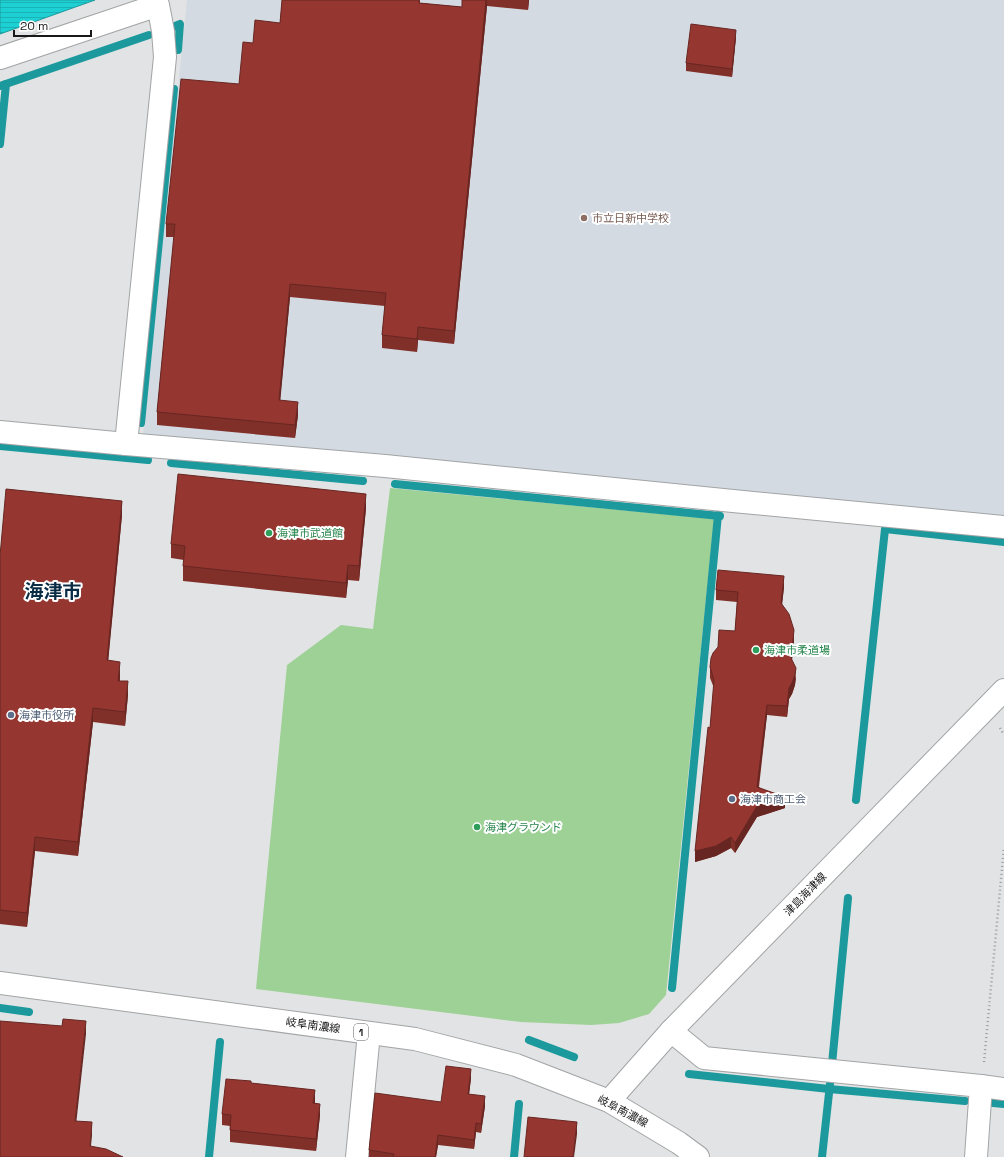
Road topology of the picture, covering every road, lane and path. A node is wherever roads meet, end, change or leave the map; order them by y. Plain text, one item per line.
1 (0, 58) edge
2 (0, 432) edge
3 (126, 444) junction
4 (1004, 527) edge
5 (1004, 690) edge
6 (1004, 847) edge
7 (0, 983) edge
8 (671, 1031) junction
9 (370, 1033) junction
10 (981, 1086) junction
11 (1004, 1089) edge
12 (609, 1101) junction
13 (676, 1150) edge
14 (357, 1157) edge
15 (698, 1157) edge
16 (976, 1157) edge

1 - 3 street
2 - 3 street
3 - 4 street
5 - 8 street, 津島海津線
6 - 10 path
7 - 9 street, 岐阜南濃線 / 1
8 - 10 street
8 - 12 street, 津島海津線
9 - 12 street, 岐阜南濃線 / 1
9 - 14 street
10 - 11 street
10 - 16 street
12 - 13 street, 岐阜南濃線 / 1
13 - 15 street, 岐阜南濃線 / 1

